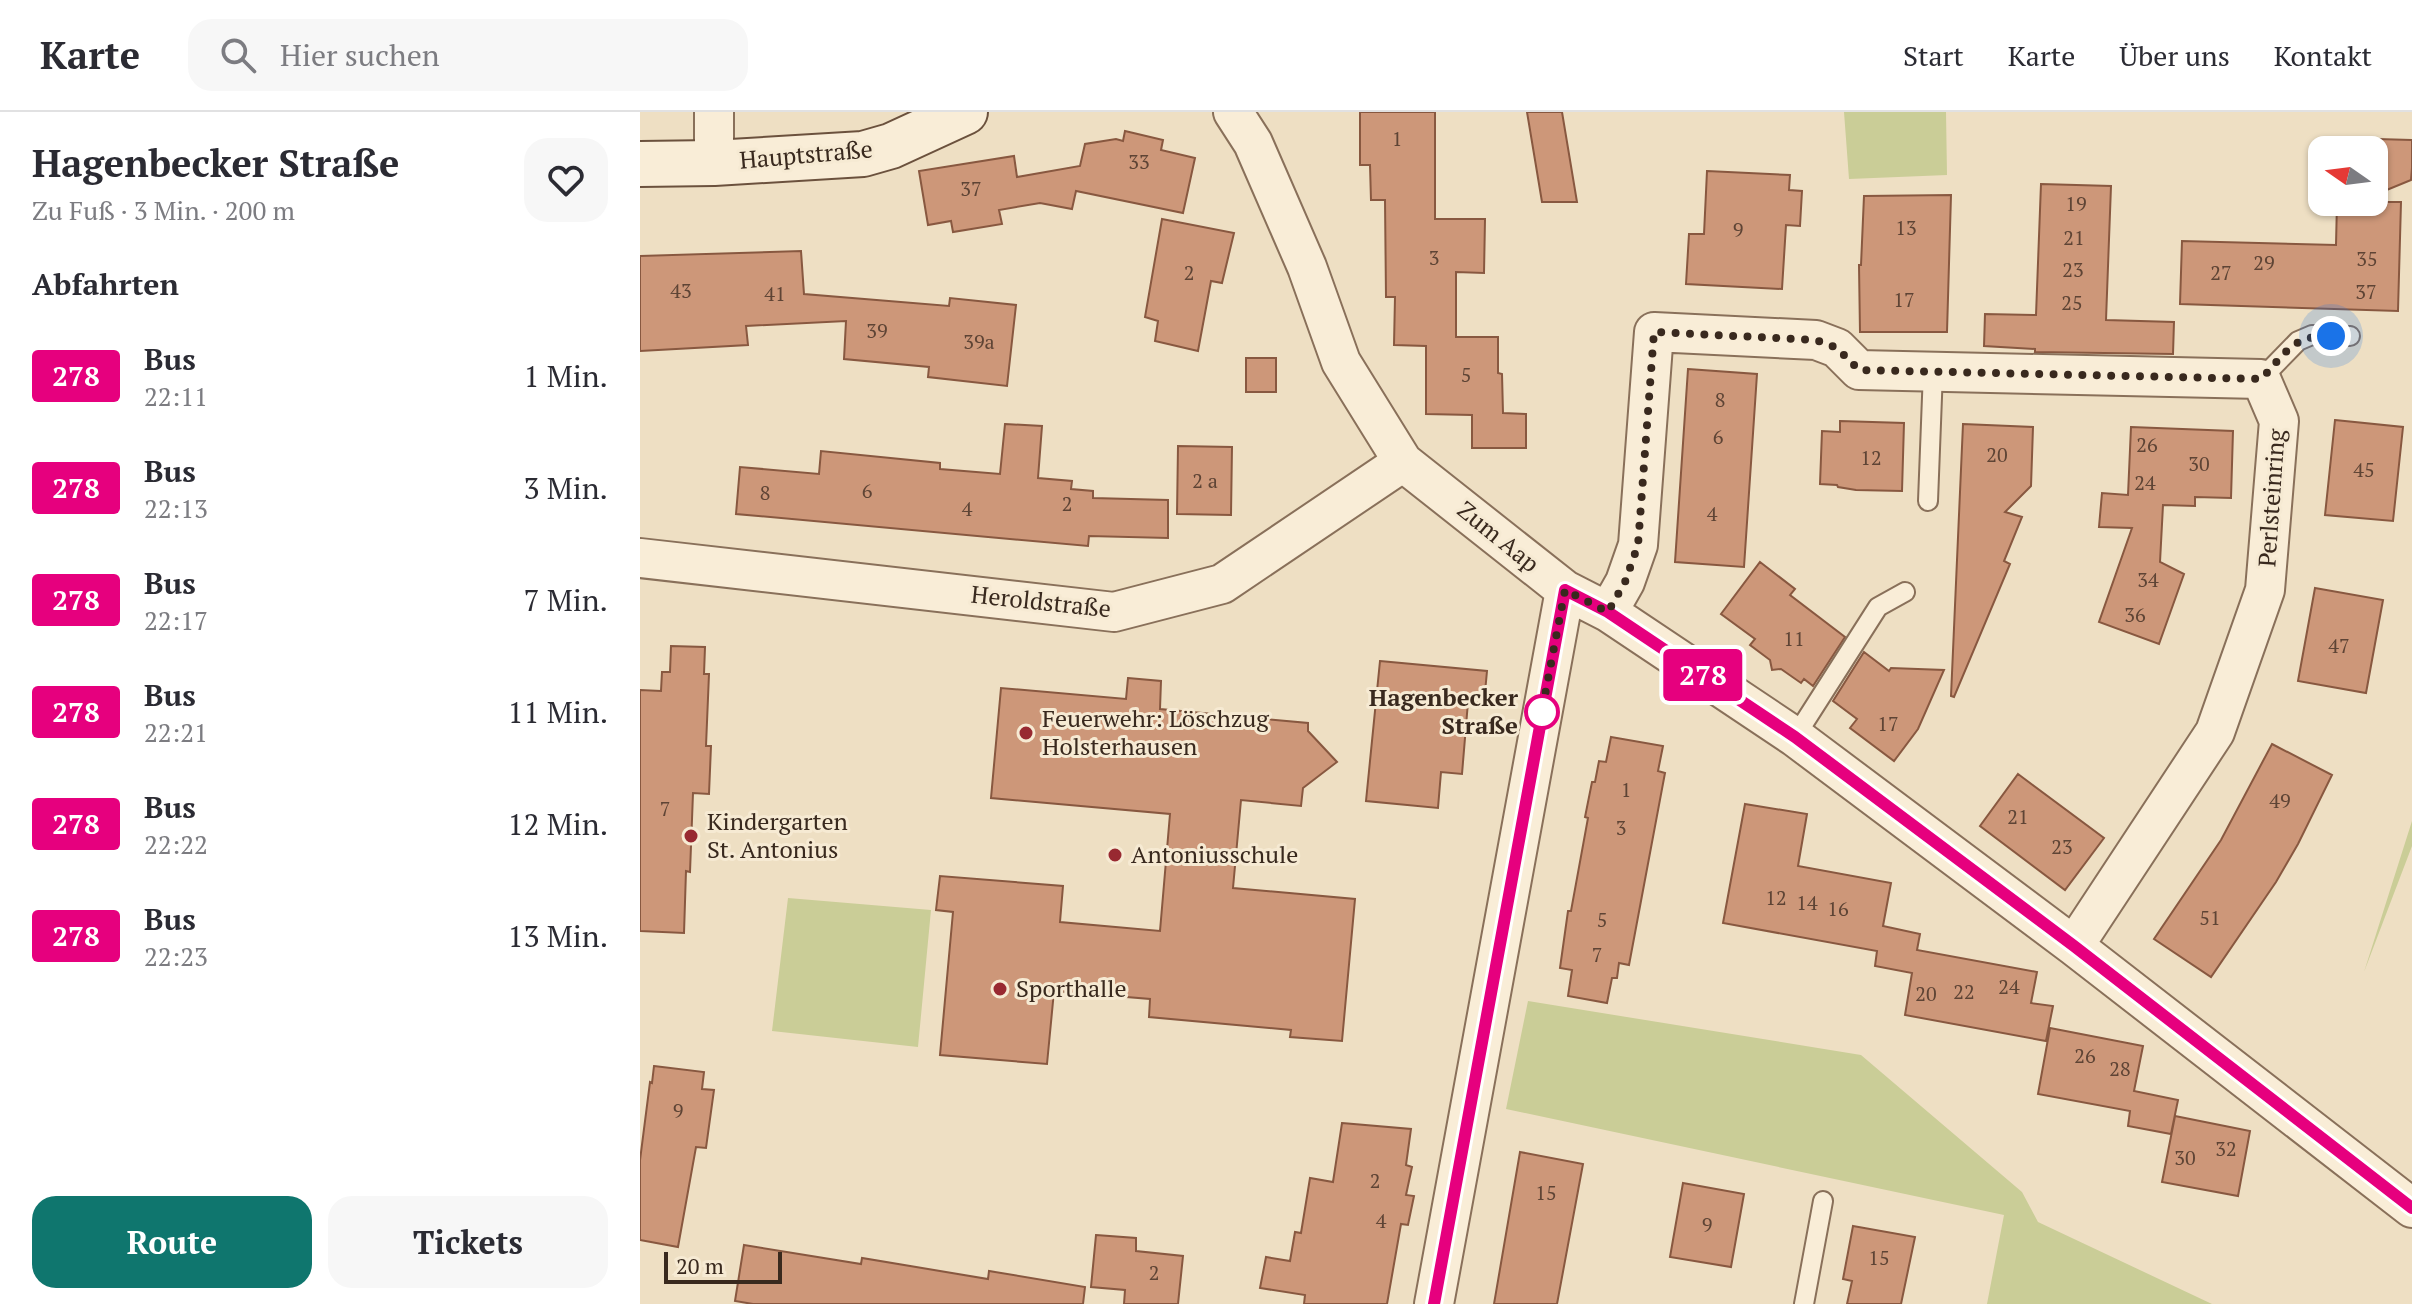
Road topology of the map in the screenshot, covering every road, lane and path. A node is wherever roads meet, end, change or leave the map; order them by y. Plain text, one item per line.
1 (714, 112) edge
2 (965, 112) edge
3 (1233, 112) edge
4 (714, 163) junction
5 (640, 164) edge
6 (2350, 336) dead end
7 (1933, 371) junction
8 (2261, 379) junction
9 (1403, 462) junction
10 (1928, 501) dead end
11 (640, 558) edge
12 (1565, 590) junction
13 (1905, 592) dead end
14 (1608, 612) junction
15 (1795, 737) junction
16 (2074, 946) junction
17 (1823, 1201) dead end
18 (2412, 1208) edge
19 (1434, 1304) edge
20 (1804, 1304) edge

1 - 4 street
2 - 4 main road, Hauptstraße
3 - 9 street, Zum Aap
4 - 5 main road, Hauptstraße
6 - 8 lane
7 - 8 street
7 - 10 lane
7 - 14 street
8 - 16 street, Perlsteinring
9 - 11 street, Heroldstraße
9 - 12 street, Zum Aap
12 - 14 street, Zum Aap
12 - 19 street
13 - 15 lane
14 - 15 street, Zum Aap
15 - 16 street, Zum Aap
16 - 18 street, Zum Aap
17 - 20 lane

